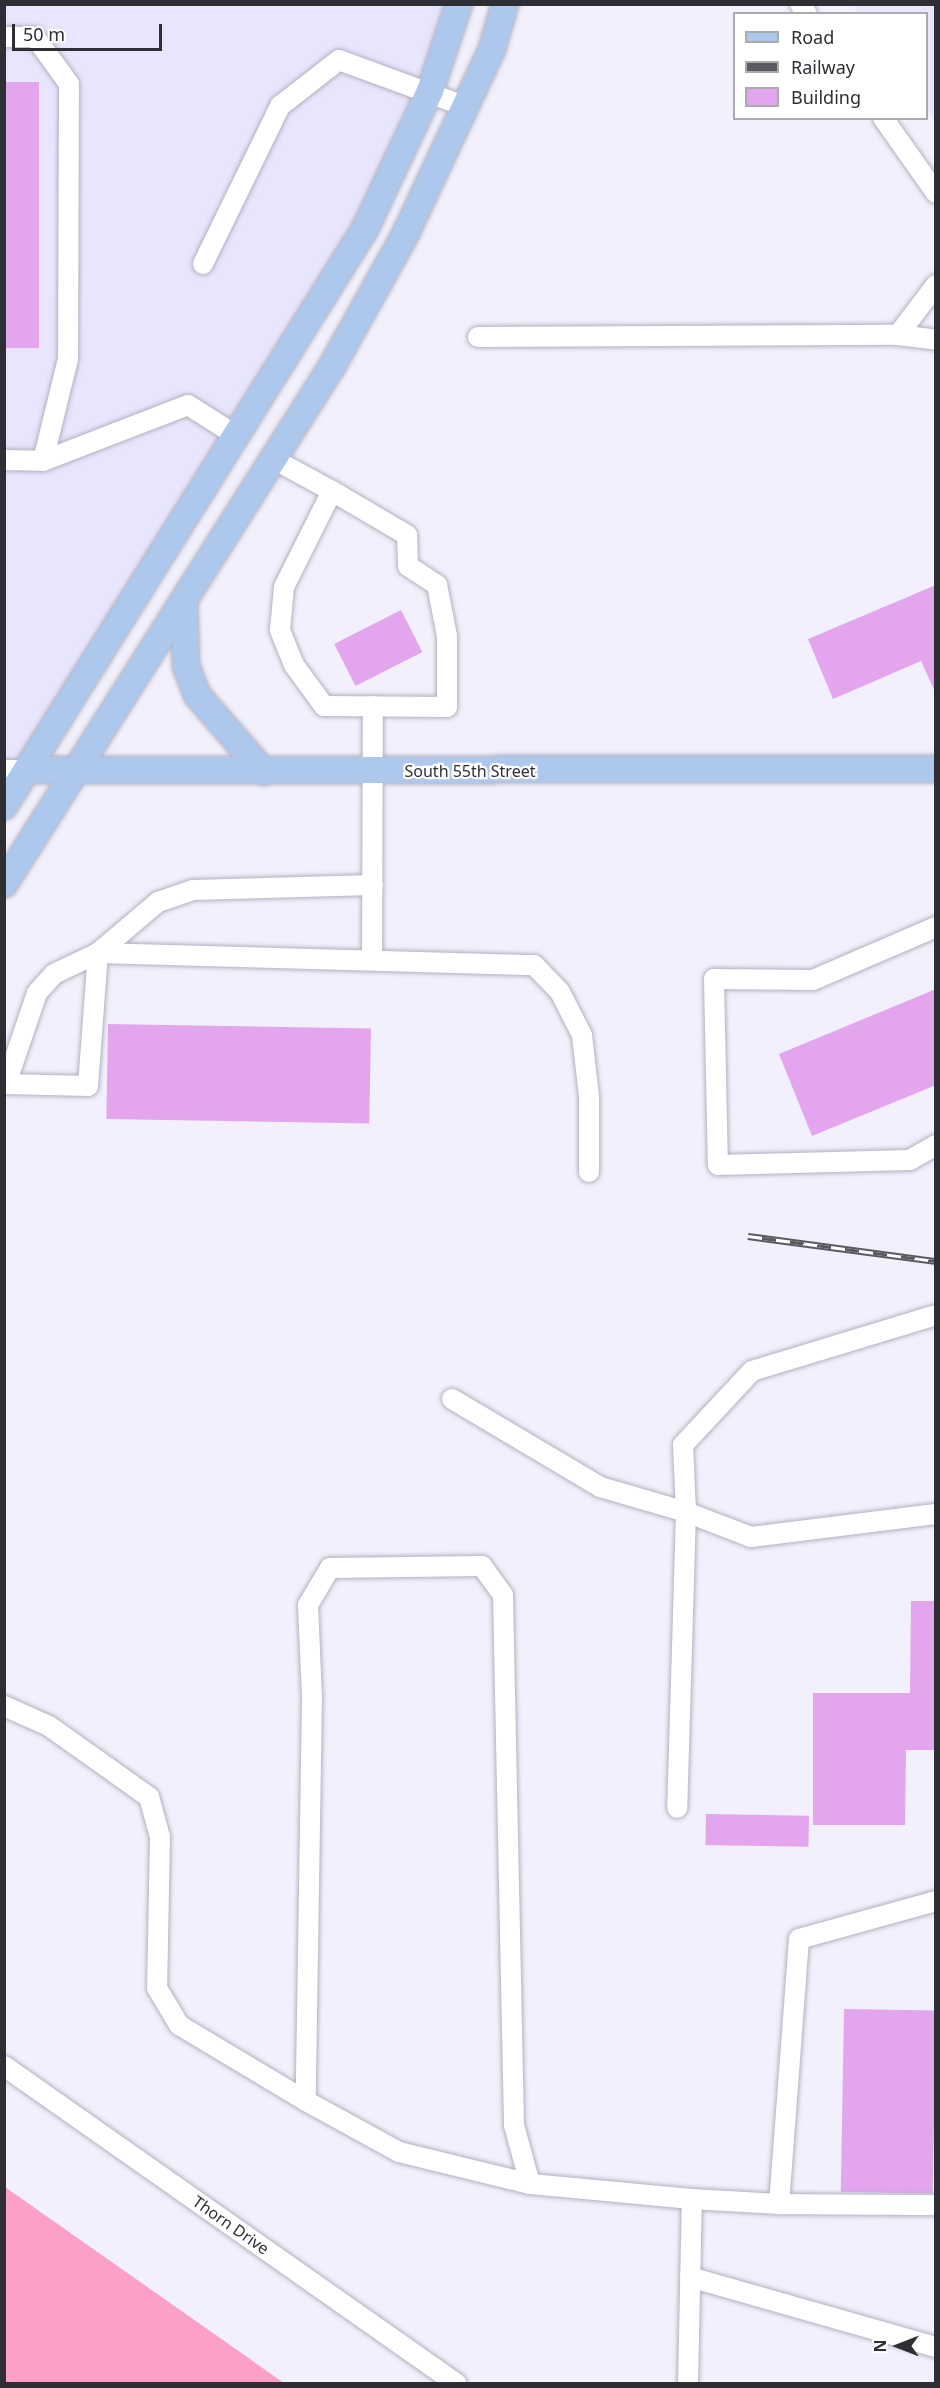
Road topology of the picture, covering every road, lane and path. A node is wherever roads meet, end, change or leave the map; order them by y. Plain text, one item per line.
1 (459, 4) edge
2 (505, 4) edge
3 (4, 36) edge
4 (430, 92) junction
5 (464, 106) junction
6 (884, 120) edge
7 (933, 186) edge
8 (203, 264) dead end
9 (936, 285) edge
10 (898, 335) junction
11 (478, 337) dead end
12 (936, 340) edge
13 (237, 436) junction
14 (4, 460) edge
15 (276, 460) junction
16 (43, 461) junction
17 (332, 491) junction
18 (184, 602) junction
19 (372, 706) junction
20 (936, 769) edge
21 (16, 770) edge
22 (77, 771) junction
23 (372, 771) junction
24 (264, 772) junction
25 (4, 806) edge
26 (4, 884) edge
27 (372, 885) junction
28 (936, 927) edge
29 (98, 953) junction
30 (372, 960) junction
31 (936, 1145) edge
32 (589, 1172) dead end
33 (936, 1315) edge
34 (452, 1399) dead end
35 (686, 1512) junction
36 (936, 1514) edge
37 (4, 1707) edge
38 (677, 1808) dead end
39 (936, 1901) edge
40 (4, 2066) edge
41 (306, 2101) junction
42 (530, 2184) junction
43 (692, 2199) junction
44 (779, 2204) junction
45 (936, 2205) edge
46 (690, 2277) junction
47 (936, 2347) edge
48 (457, 2384) edge
49 (688, 2384) edge

1 - 4 main road
2 - 5 main road
3 - 16 street
4 - 5 street
4 - 8 street
4 - 13 main road
5 - 15 main road
6 - 7 street
9 - 10 street
10 - 11 street
10 - 12 street
13 - 16 street
13 - 21 main road
14 - 16 street
15 - 17 street
15 - 18 main road
17 - 19 street
17 - 19 street
18 - 22 main road
18 - 24 main road
19 - 23 street
20 - 23 main road, South 55th Street
21 - 22 main road, South 55th Street
21 - 25 main road
22 - 24 main road, South 55th Street
22 - 26 main road
23 - 24 main road, South 55th Street
23 - 27 street
27 - 29 street
27 - 30 street
28 - 31 street
29 - 29 street
29 - 30 street
30 - 32 street
33 - 35 street
34 - 35 street
35 - 36 street
35 - 38 street
37 - 41 street
39 - 44 street
40 - 48 street, Thorn Drive
41 - 42 street
41 - 42 street
42 - 43 street
43 - 44 street
43 - 46 street
44 - 45 street
46 - 47 street
46 - 49 street

